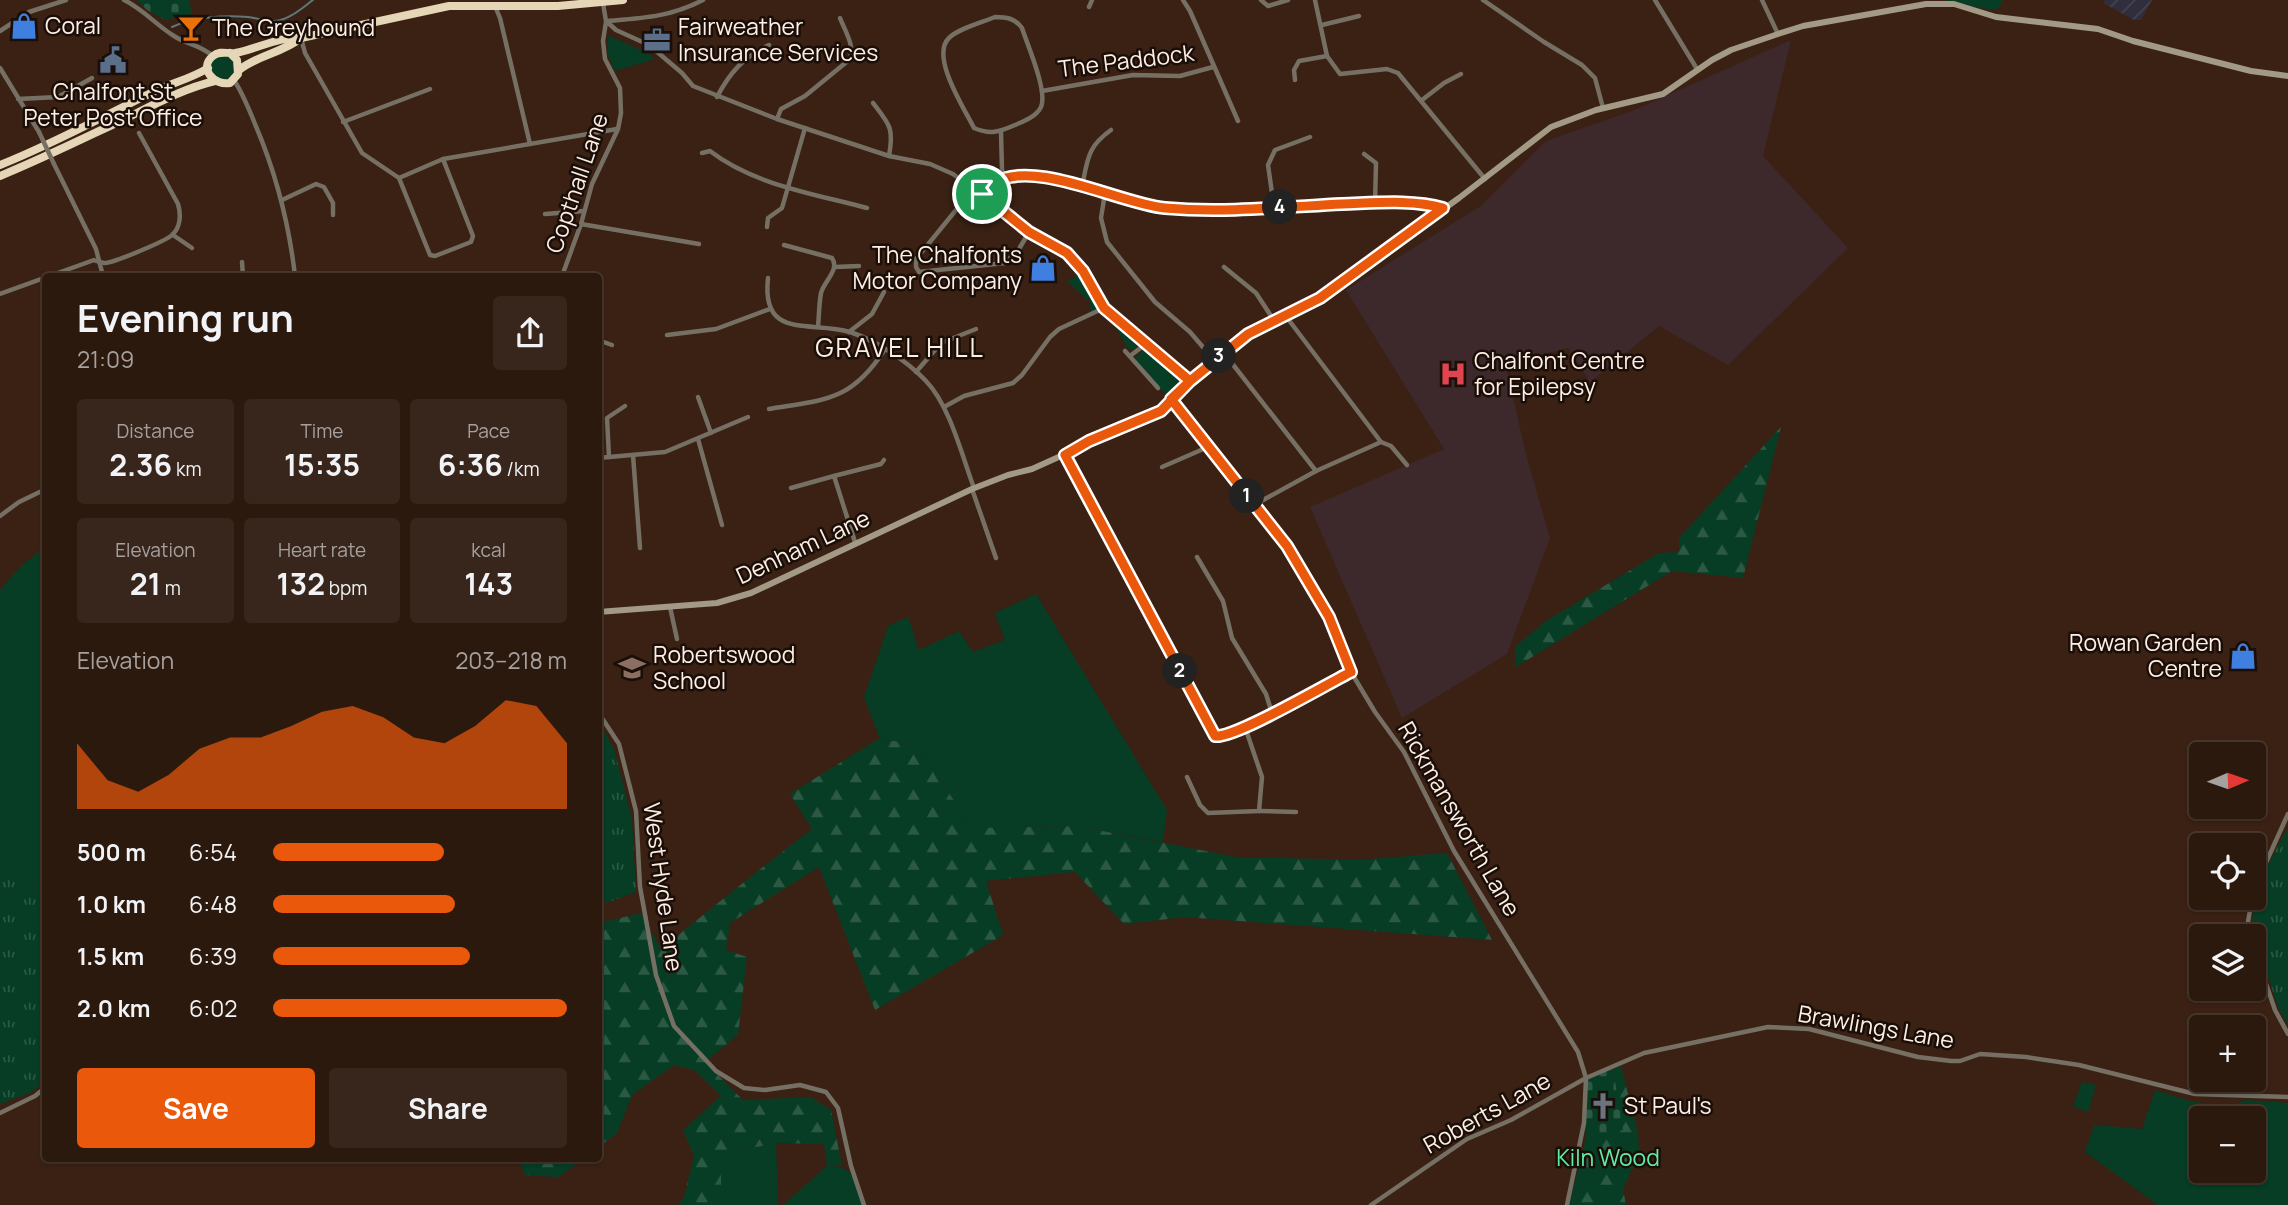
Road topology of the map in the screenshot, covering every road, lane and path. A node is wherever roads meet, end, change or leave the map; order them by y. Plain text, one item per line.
1 (66, 0) edge
2 (124, 0) edge
3 (623, 0) edge
4 (703, 0) edge
5 (1092, 0) edge
6 (1183, 0) edge
7 (1261, 0) edge
8 (1287, 0) edge
9 (1315, 0) edge
10 (1483, 0) edge
11 (1655, 0) edge
12 (1762, 0) edge
13 (603, 3) junction
14 (495, 6) junction
15 (1089, 7) dead end
16 (1359, 16) dead end
17 (840, 18) dead end
18 (606, 21) junction
19 (1322, 25) junction
20 (0, 31) edge
21 (1778, 34) junction
22 (301, 38) junction
23 (769, 45) dead end
24 (230, 53) junction
25 (213, 56) junction
26 (1327, 56) junction
27 (1213, 66) junction
28 (0, 68) edge
29 (208, 68) junction
30 (688, 69) dead end
31 (1697, 69) junction
32 (239, 70) junction
33 (682, 73) junction
34 (1461, 74) dead end
35 (2288, 76) edge
36 (92, 78) dead end
37 (234, 80) junction
38 (1296, 80) dead end
39 (215, 82) junction
40 (430, 89) dead end
41 (1042, 91) junction
42 (717, 97) junction
43 (18, 99) junction
44 (1422, 100) junction
45 (873, 103) dead end
46 (1603, 108) junction
47 (777, 120) junction
48 (1238, 121) dead end
49 (343, 122) junction
50 (804, 128) junction
51 (618, 129) junction
52 (1111, 130) dead end
53 (1001, 132) junction
54 (139, 133) dead end
55 (1310, 137) dead end
56 (530, 144) junction
57 (702, 153) dead end
58 (1364, 154) dead end
59 (889, 156) junction
60 (443, 159) junction
61 (0, 165) edge
62 (0, 176) edge
63 (399, 178) junction
64 (1485, 178) junction
65 (1004, 179) junction
66 (1082, 186) junction
67 (787, 187) junction
68 (974, 188) junction
69 (1105, 193) junction
70 (982, 194) junction
71 (282, 200) junction
72 (1375, 203) junction
73 (1274, 207) junction
74 (867, 208) dead end
75 (1443, 208) junction
76 (584, 211) junction
77 (545, 214) dead end
78 (333, 215) dead end
79 (581, 224) junction
80 (767, 227) dead end
81 (1029, 232) junction
82 (173, 235) junction
83 (699, 244) dead end
84 (784, 245) dead end
85 (192, 248) dead end
86 (99, 262) junction
87 (242, 262) dead end
88 (859, 266) dead end
89 (835, 267) junction
90 (1224, 267) dead end
91 (57, 273) edge
92 (102, 273) edge
93 (243, 273) edge
94 (294, 273) edge
95 (563, 273) edge
96 (42, 278) edge
97 (768, 278) dead end
98 (884, 292) dead end
99 (0, 294) edge
100 (1104, 308) junction
101 (770, 309) junction
102 (1284, 315) junction
103 (1273, 319) junction
104 (818, 327) junction
105 (976, 329) dead end
106 (849, 332) junction
107 (667, 335) dead end
108 (602, 341) edge
109 (1147, 343) junction
110 (612, 345) dead end
111 (884, 349) junction
112 (1125, 351) dead end
113 (1223, 353) junction
114 (1130, 356) junction
115 (1214, 360) junction
116 (916, 372) junction
117 (1190, 381) junction
118 (1158, 388) dead end
119 (698, 397) dead end
120 (1171, 399) junction
121 (625, 406) dead end
122 (944, 407) junction
123 (769, 410) dead end
124 (748, 417) dead end
125 (711, 433) junction
126 (698, 439) junction
127 (1381, 442) junction
128 (1208, 447) junction
129 (633, 455) junction
130 (1065, 455) junction
131 (609, 457) junction
132 (602, 458) edge
133 (884, 460) dead end
134 (1407, 465) dead end
135 (1162, 467) dead end
136 (1316, 471) junction
137 (834, 477) junction
138 (791, 488) dead end
139 (973, 489) junction
140 (42, 491) edge
141 (1254, 505) junction
142 (0, 516) edge
143 (722, 525) dead end
144 (855, 542) junction
145 (640, 548) dead end
146 (1197, 557) dead end
147 (996, 558) dead end
148 (670, 607) junction
149 (602, 611) edge
150 (677, 639) dead end
151 (1351, 672) junction
152 (1272, 713) junction
153 (602, 718) edge
154 (1245, 727) junction
155 (1188, 777) dead end
156 (1259, 811) junction
157 (1296, 812) dead end
158 (2288, 814) edge
159 (2266, 863) edge
160 (2266, 984) edge
161 (2288, 1034) edge
162 (1586, 1078) junction
163 (42, 1090) edge
164 (2288, 1097) edge
165 (0, 1113) edge
166 (864, 1205) edge
167 (1371, 1205) edge
168 (1567, 1205) edge

1 - 20 street
2 - 25 street
3 - 13 highway
4 - 18 street
5 - 15 street
6 - 27 street, The Paddock
7 - 8 street
9 - 19 street
10 - 46 street
11 - 31 street
12 - 21 street
13 - 14 highway
13 - 18 street
14 - 22 highway
14 - 56 street
16 - 19 street
17 - 47 street
18 - 33 street
18 - 51 street, Copthall Lane
19 - 26 street
21 - 31 street
21 - 35 street
22 - 24 highway
22 - 32 highway
22 - 49 street
23 - 42 street
24 - 25 highway
24 - 32 highway
25 - 29 highway
26 - 38 street
26 - 44 street
27 - 41 street, The Paddock
27 - 48 street, The Paddock
28 - 43 street
29 - 39 highway
29 - 61 highway
30 - 33 street
31 - 46 street
32 - 37 highway
33 - 42 street
34 - 44 street
36 - 43 street
37 - 39 highway
37 - 71 street
39 - 62 highway
40 - 49 street
41 - 53 street
41 - 53 street
42 - 47 street
43 - 86 street, bridge
44 - 64 street
45 - 59 street
46 - 64 street
47 - 50 street
49 - 63 street
50 - 59 street
50 - 67 street
51 - 56 street
51 - 76 street, Copthall Lane
52 - 66 street
53 - 65 street
54 - 82 street
55 - 73 street
56 - 60 street
57 - 67 street
58 - 72 street
59 - 68 street
60 - 63 street
60 - 63 street
64 - 75 street
65 - 66 street
65 - 70 street
66 - 69 street
67 - 74 street
67 - 80 street
68 - 70 street
68 - 81 street
69 - 73 street
69 - 115 street
70 - 81 street
71 - 78 street
71 - 94 street
72 - 73 street
72 - 75 street
75 - 102 street
76 - 77 street
76 - 79 street, Copthall Lane
79 - 83 street
79 - 95 street, Copthall Lane
81 - 100 street
82 - 85 street
82 - 86 street
84 - 89 street
86 - 91 street
86 - 92 street
87 - 93 street
88 - 89 street
89 - 104 street
90 - 103 street
96 - 99 street
97 - 101 street
98 - 106 street
100 - 109 street
100 - 122 street
101 - 104 street
101 - 107 street
102 - 103 street
102 - 127 street
103 - 113 street
104 - 106 street
105 - 116 street
106 - 111 street
108 - 110 street
109 - 114 street
109 - 117 street
111 - 116 street
111 - 123 street
112 - 114 street
113 - 115 street
113 - 136 street
114 - 118 street
115 - 117 street
116 - 122 street
117 - 120 street
119 - 125 street
120 - 128 street, Rickmansworth Lane
120 - 130 street, Denham Lane
121 - 131 street
122 - 139 street
124 - 125 street
125 - 126 street
126 - 129 street
126 - 143 street
127 - 134 street
127 - 136 street
128 - 135 street
128 - 141 street, Rickmansworth Lane
129 - 131 street
129 - 145 street
130 - 139 street, Denham Lane
130 - 154 street
131 - 132 street
133 - 137 street
136 - 141 street
137 - 138 street
137 - 144 street
139 - 144 street, Denham Lane
139 - 147 street
140 - 142 street
141 - 151 street, Rickmansworth Lane
144 - 148 street, Denham Lane
146 - 152 street
148 - 149 street, Denham Lane
148 - 150 street
151 - 152 street
151 - 162 street, Rickmansworth Lane
152 - 154 street
153 - 166 street, West Hyde Lane
154 - 156 street
155 - 156 street
156 - 157 street
158 - 159 street
160 - 161 street
162 - 164 street, Brawlings Lane
162 - 167 street, Roberts Lane
162 - 168 street, Rickmansworth Lane
163 - 165 street

